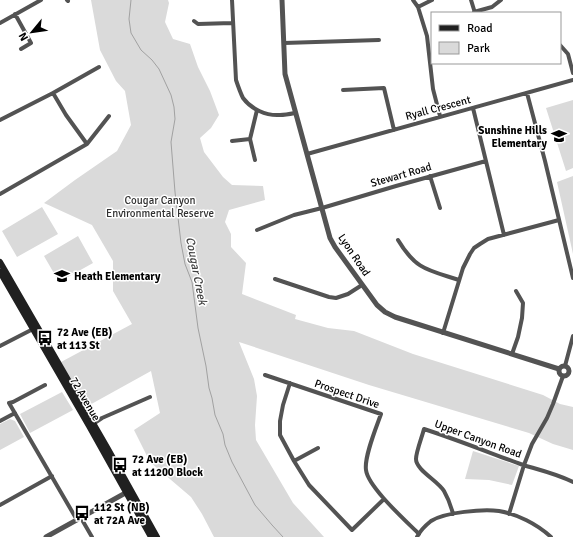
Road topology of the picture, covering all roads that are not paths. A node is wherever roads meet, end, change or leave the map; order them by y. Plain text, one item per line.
1 (41, 0) edge
2 (232, 0) edge
3 (282, 0) edge
4 (413, 0) edge
5 (432, 0) edge
6 (471, 0) edge
7 (501, 0) edge
8 (418, 7) junction
9 (474, 12) edge
10 (15, 14) junction
11 (194, 21) dead end
12 (0, 23) edge
13 (232, 23) junction
14 (379, 40) dead end
15 (284, 43) junction
16 (561, 47) edge
17 (21, 49) dead end
18 (431, 61) edge
19 (431, 64) edge
20 (99, 67) dead end
21 (573, 73) edge
22 (573, 80) edge
23 (343, 90) dead end
24 (53, 93) junction
25 (527, 93) junction
26 (473, 108) junction
27 (257, 110) junction
28 (296, 113) junction
29 (109, 116) dead end
30 (440, 116) junction
31 (0, 120) edge
32 (394, 130) junction
33 (250, 139) junction
34 (232, 141) dead end
35 (87, 144) junction
36 (307, 154) junction
37 (255, 160) dead end
38 (486, 161) junction
39 (430, 176) junction
40 (0, 194) edge
41 (322, 208) junction
42 (440, 208) dead end
43 (559, 220) junction
44 (257, 230) dead end
45 (504, 235) junction
46 (398, 240) dead end
47 (0, 262) edge
48 (571, 262) edge
49 (0, 272) edge
50 (573, 278) edge
51 (275, 279) dead end
52 (459, 280) junction
53 (362, 285) junction
54 (516, 291) dead end
55 (35, 329) junction
56 (443, 333) junction
57 (573, 336) edge
58 (0, 346) edge
59 (512, 354) junction
60 (565, 366) junction
61 (559, 369) junction
62 (571, 373) edge
63 (265, 375) dead end
64 (562, 376) junction
65 (290, 383) junction
66 (45, 385) dead end
67 (150, 396) dead end
68 (15, 413) junction
69 (0, 421) edge
70 (93, 424) junction
71 (318, 448) dead end
72 (294, 461) junction
73 (524, 465) junction
74 (52, 476) junction
75 (573, 482) edge
76 (129, 491) junction
77 (384, 499) junction
78 (0, 505) edge
79 (453, 514) junction
80 (509, 514) junction
81 (79, 519) junction
82 (418, 535) edge
83 (46, 537) edge
84 (92, 537) edge
85 (151, 537) edge
86 (157, 537) edge
87 (551, 537) edge

1 - 10 street
2 - 13 street
3 - 15 street, Lyon Road
4 - 8 street
5 - 8 street
6 - 9 street
7 - 9 street
8 - 18 street
10 - 12 street
10 - 17 street
11 - 13 street
13 - 27 street
14 - 15 street
15 - 28 street, Lyon Road
16 - 21 street
19 - 30 street
20 - 24 street
22 - 25 street, Ryall Crescent
23 - 32 street
24 - 31 street
24 - 35 street
25 - 26 street, Ryall Crescent
25 - 43 street
26 - 30 street, Ryall Crescent
26 - 38 street
27 - 28 street
27 - 33 street
28 - 36 street, Lyon Road
29 - 35 street
30 - 32 street, Ryall Crescent
32 - 36 street, Ryall Crescent
33 - 34 street
33 - 37 street
35 - 40 street
36 - 41 street, Lyon Road
38 - 39 street, Stewart Road
38 - 45 street
39 - 41 street, Stewart Road
39 - 42 street
41 - 44 street, Stewart Road
41 - 53 street, Lyon Road
43 - 45 street
43 - 48 street
45 - 52 street
46 - 52 street
47 - 55 main road, 72 Avenue
48 - 50 street
49 - 55 main road, 72 Avenue
51 - 53 street
52 - 56 street
53 - 56 street, Lyon Road
54 - 59 street
55 - 58 street
55 - 70 main road, 72 Avenue
55 - 76 main road, 72 Avenue
56 - 59 street, Lyon Road
57 - 60 street
59 - 61 street, Lyon Road
60 - 61 street
60 - 62 street
61 - 64 street
62 - 64 street
63 - 65 street, Prospect Drive
64 - 73 street
65 - 72 street
65 - 77 street, Prospect Drive
66 - 68 street
67 - 70 street, 72 Avenue
68 - 69 street
68 - 74 street
70 - 76 main road, 72 Avenue
71 - 72 street
72 - 77 street
73 - 75 street, Upper Canyon Road
73 - 79 street, Upper Canyon Road
73 - 80 street
74 - 78 street
74 - 81 street
76 - 81 street
76 - 85 main road, 72 Avenue
76 - 86 main road, 72 Avenue
77 - 82 street, Prospect Drive
79 - 80 street
79 - 82 street
80 - 87 street
81 - 83 street
81 - 84 street

